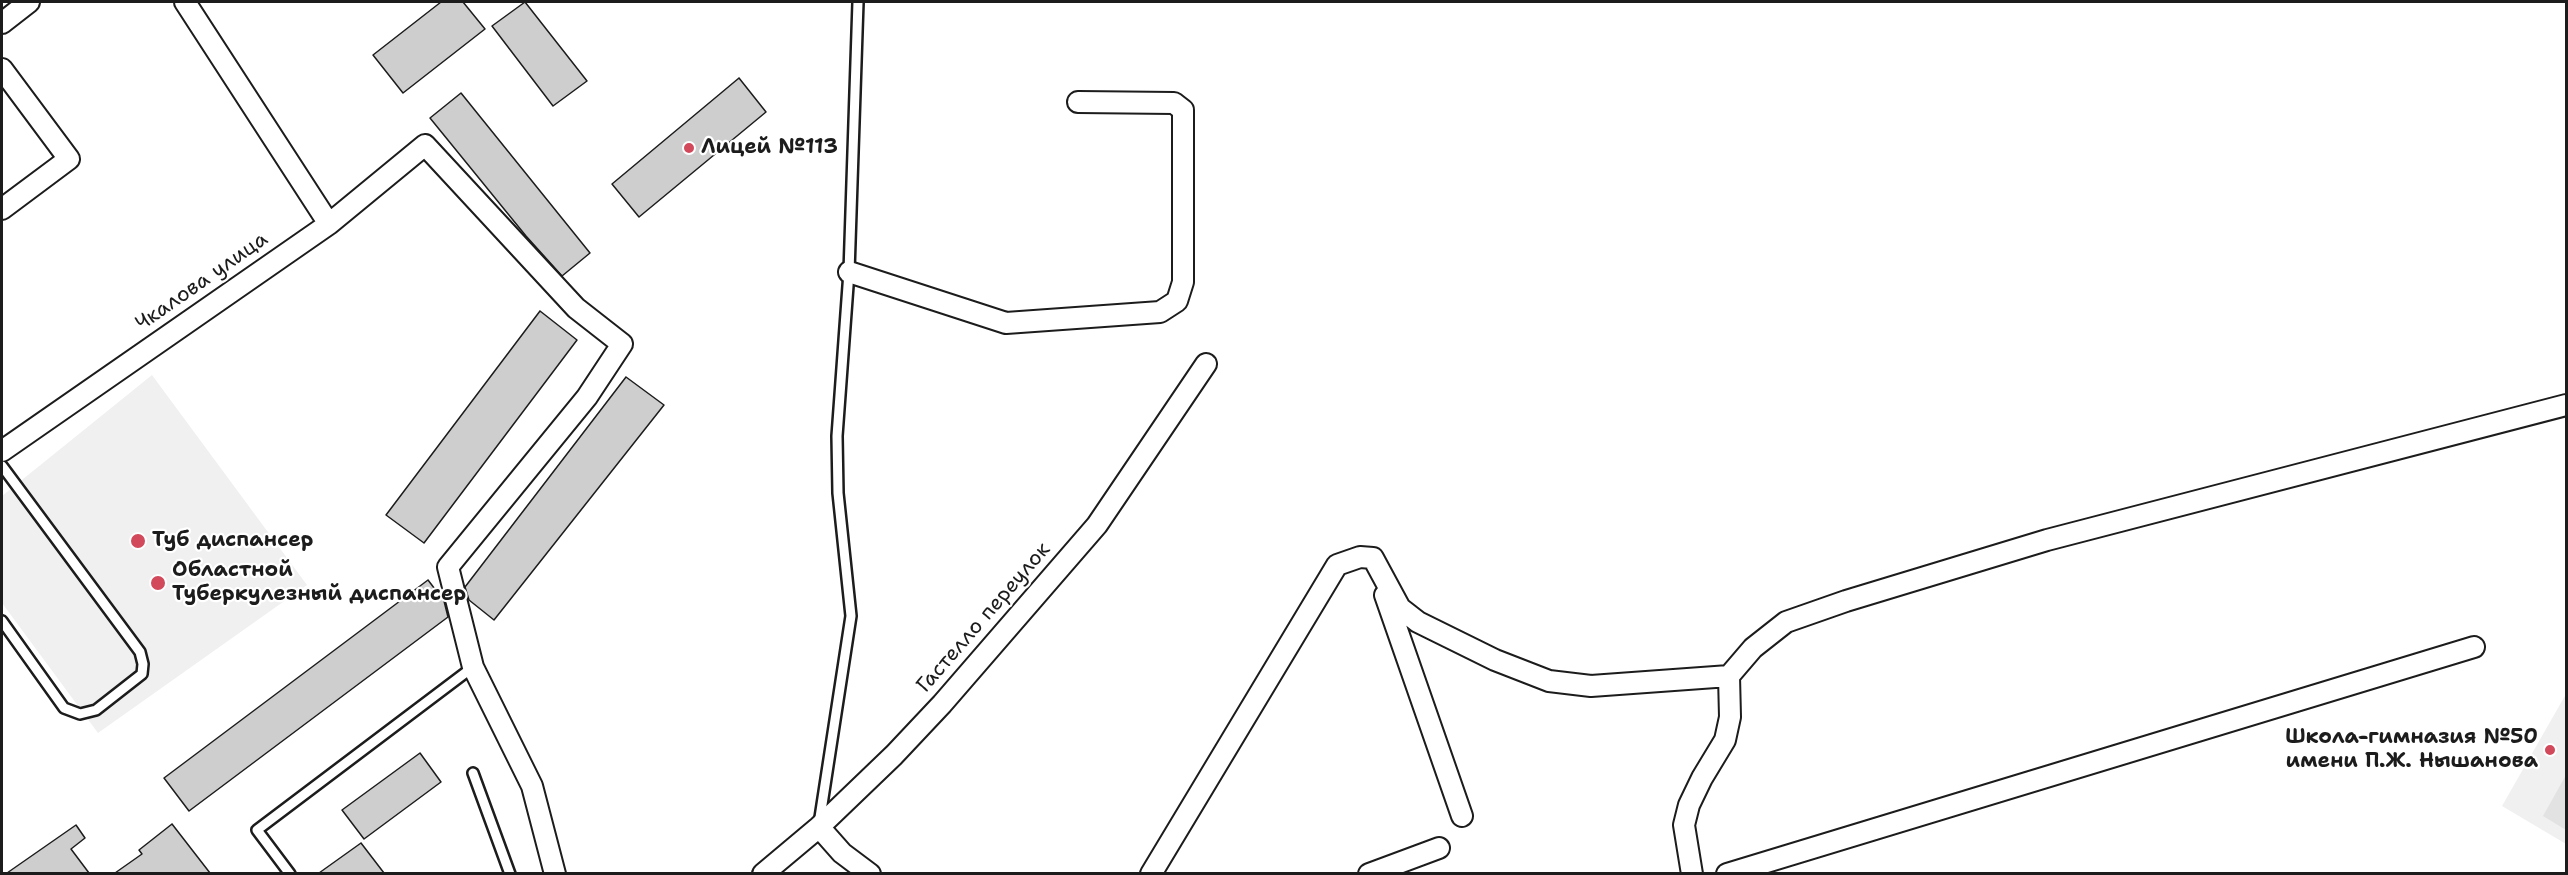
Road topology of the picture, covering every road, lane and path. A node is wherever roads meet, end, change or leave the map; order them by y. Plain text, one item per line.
1 (30, 2) edge
2 (185, 2) edge
3 (858, 2) edge
4 (2, 23) edge
5 (2, 69) edge
6 (1078, 102) dead end
7 (2, 209) edge
8 (329, 224) junction
9 (849, 272) junction
10 (1206, 364) dead end
11 (2566, 405) edge
12 (2, 451) edge
13 (2, 466) edge
14 (1373, 558) junction
15 (2, 621) edge
16 (2474, 647) dead end
17 (473, 667) junction
18 (1729, 676) junction
19 (473, 773) dead end
20 (1462, 816) dead end
21 (819, 826) junction
22 (1439, 848) dead end
23 (290, 873) edge
24 (510, 873) edge
25 (555, 873) edge
26 (763, 873) edge
27 (870, 873) edge
28 (1151, 873) edge
29 (1369, 873) edge
30 (1692, 873) edge
31 (1726, 873) edge

1 - 4 street
2 - 8 street
3 - 9 lane
5 - 7 street
6 - 9 street
8 - 12 street, Чкалова улица
8 - 17 street, Чкалова улица
9 - 21 lane
10 - 21 street, Гастелло переулок
11 - 18 street
13 - 15 lane
14 - 18 street
14 - 20 street
14 - 28 street
16 - 31 street
17 - 23 lane
17 - 25 street
18 - 30 street
19 - 24 lane
21 - 26 street, Гастелло переулок
21 - 27 street
22 - 29 street

